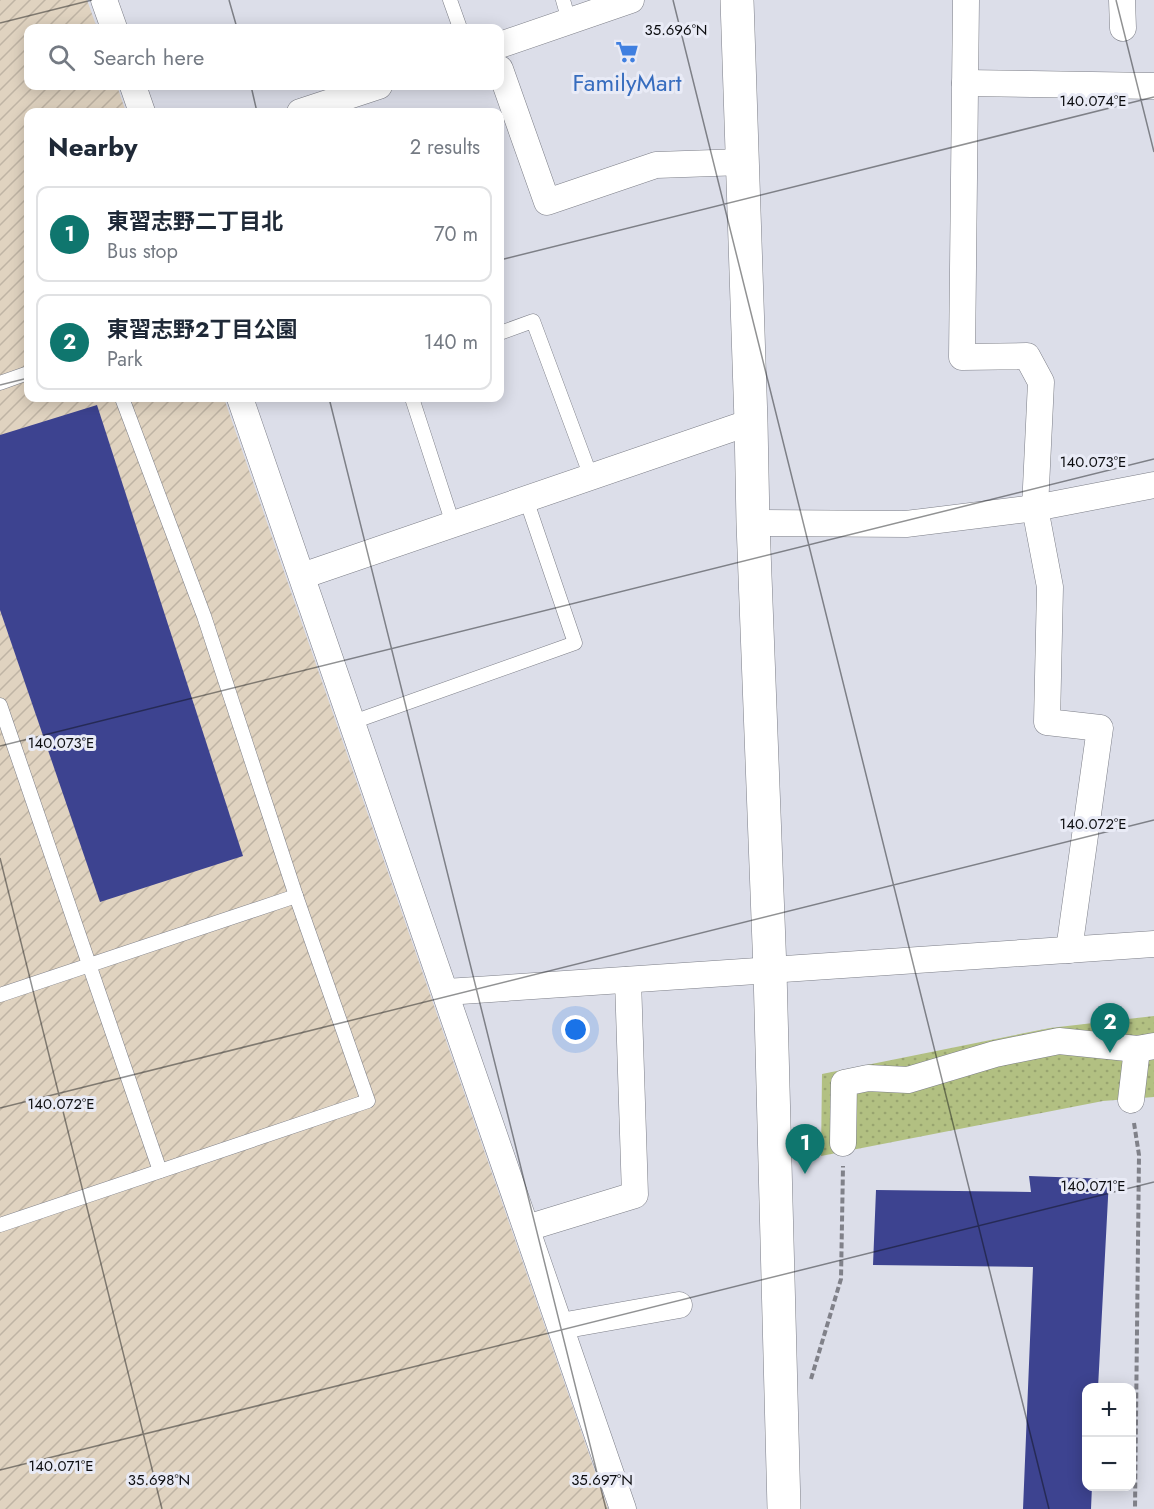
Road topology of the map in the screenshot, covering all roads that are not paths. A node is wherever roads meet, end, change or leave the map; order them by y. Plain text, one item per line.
1 (104, 0) edge
2 (450, 0) edge
3 (631, 0) edge
4 (737, 0) edge
5 (966, 0) edge
6 (1122, 0) edge
7 (566, 10) edge
8 (113, 24) edge
9 (459, 24) edge
10 (1123, 28) dead end
11 (504, 43) edge
12 (504, 80) edge
13 (965, 83) junction
14 (1154, 86) edge
15 (134, 90) edge
16 (367, 90) edge
17 (141, 108) edge
18 (312, 108) edge
19 (743, 162) junction
20 (504, 332) edge
21 (24, 374) edge
22 (0, 383) edge
23 (124, 402) edge
24 (241, 402) edge
25 (413, 402) edge
26 (751, 422) junction
27 (591, 477) junction
28 (1154, 485) edge
29 (526, 499) junction
30 (1035, 508) junction
31 (753, 523) junction
32 (453, 525) junction
33 (302, 576) junction
34 (0, 705) edge
35 (353, 722) junction
36 (296, 896) junction
37 (1154, 944) edge
38 (1069, 950) junction
39 (89, 965) junction
40 (770, 971) junction
41 (628, 980) junction
42 (446, 992) junction
43 (0, 995) edge
44 (1146, 1048) edge
45 (1134, 1085) edge
46 (843, 1143) road end
47 (160, 1171) junction
48 (0, 1225) edge
49 (527, 1228) junction
50 (679, 1305) dead end
51 (561, 1326) junction
52 (623, 1509) edge
53 (784, 1509) edge

1 - 8 street
2 - 9 lane
3 - 7 street
4 - 19 street
5 - 13 street
6 - 10 street
7 - 11 street
12 - 19 street
13 - 14 street
13 - 30 street
15 - 17 street
16 - 18 street
19 - 26 street
20 - 27 lane
21 - 22 lane
23 - 36 lane
24 - 33 street
25 - 32 lane
26 - 27 street
26 - 31 street
27 - 29 street
28 - 30 street
29 - 32 street
29 - 35 lane
30 - 31 street
30 - 38 street
31 - 40 street
32 - 33 street
33 - 35 street
34 - 39 lane
35 - 42 street
36 - 39 lane
36 - 47 lane
37 - 38 street
38 - 40 street
39 - 43 lane
39 - 47 lane
40 - 41 street
40 - 53 street
41 - 42 street
41 - 49 street
42 - 49 street
44 - 45 street
44 - 46 street
47 - 48 lane
49 - 51 street
50 - 51 street
51 - 52 street

